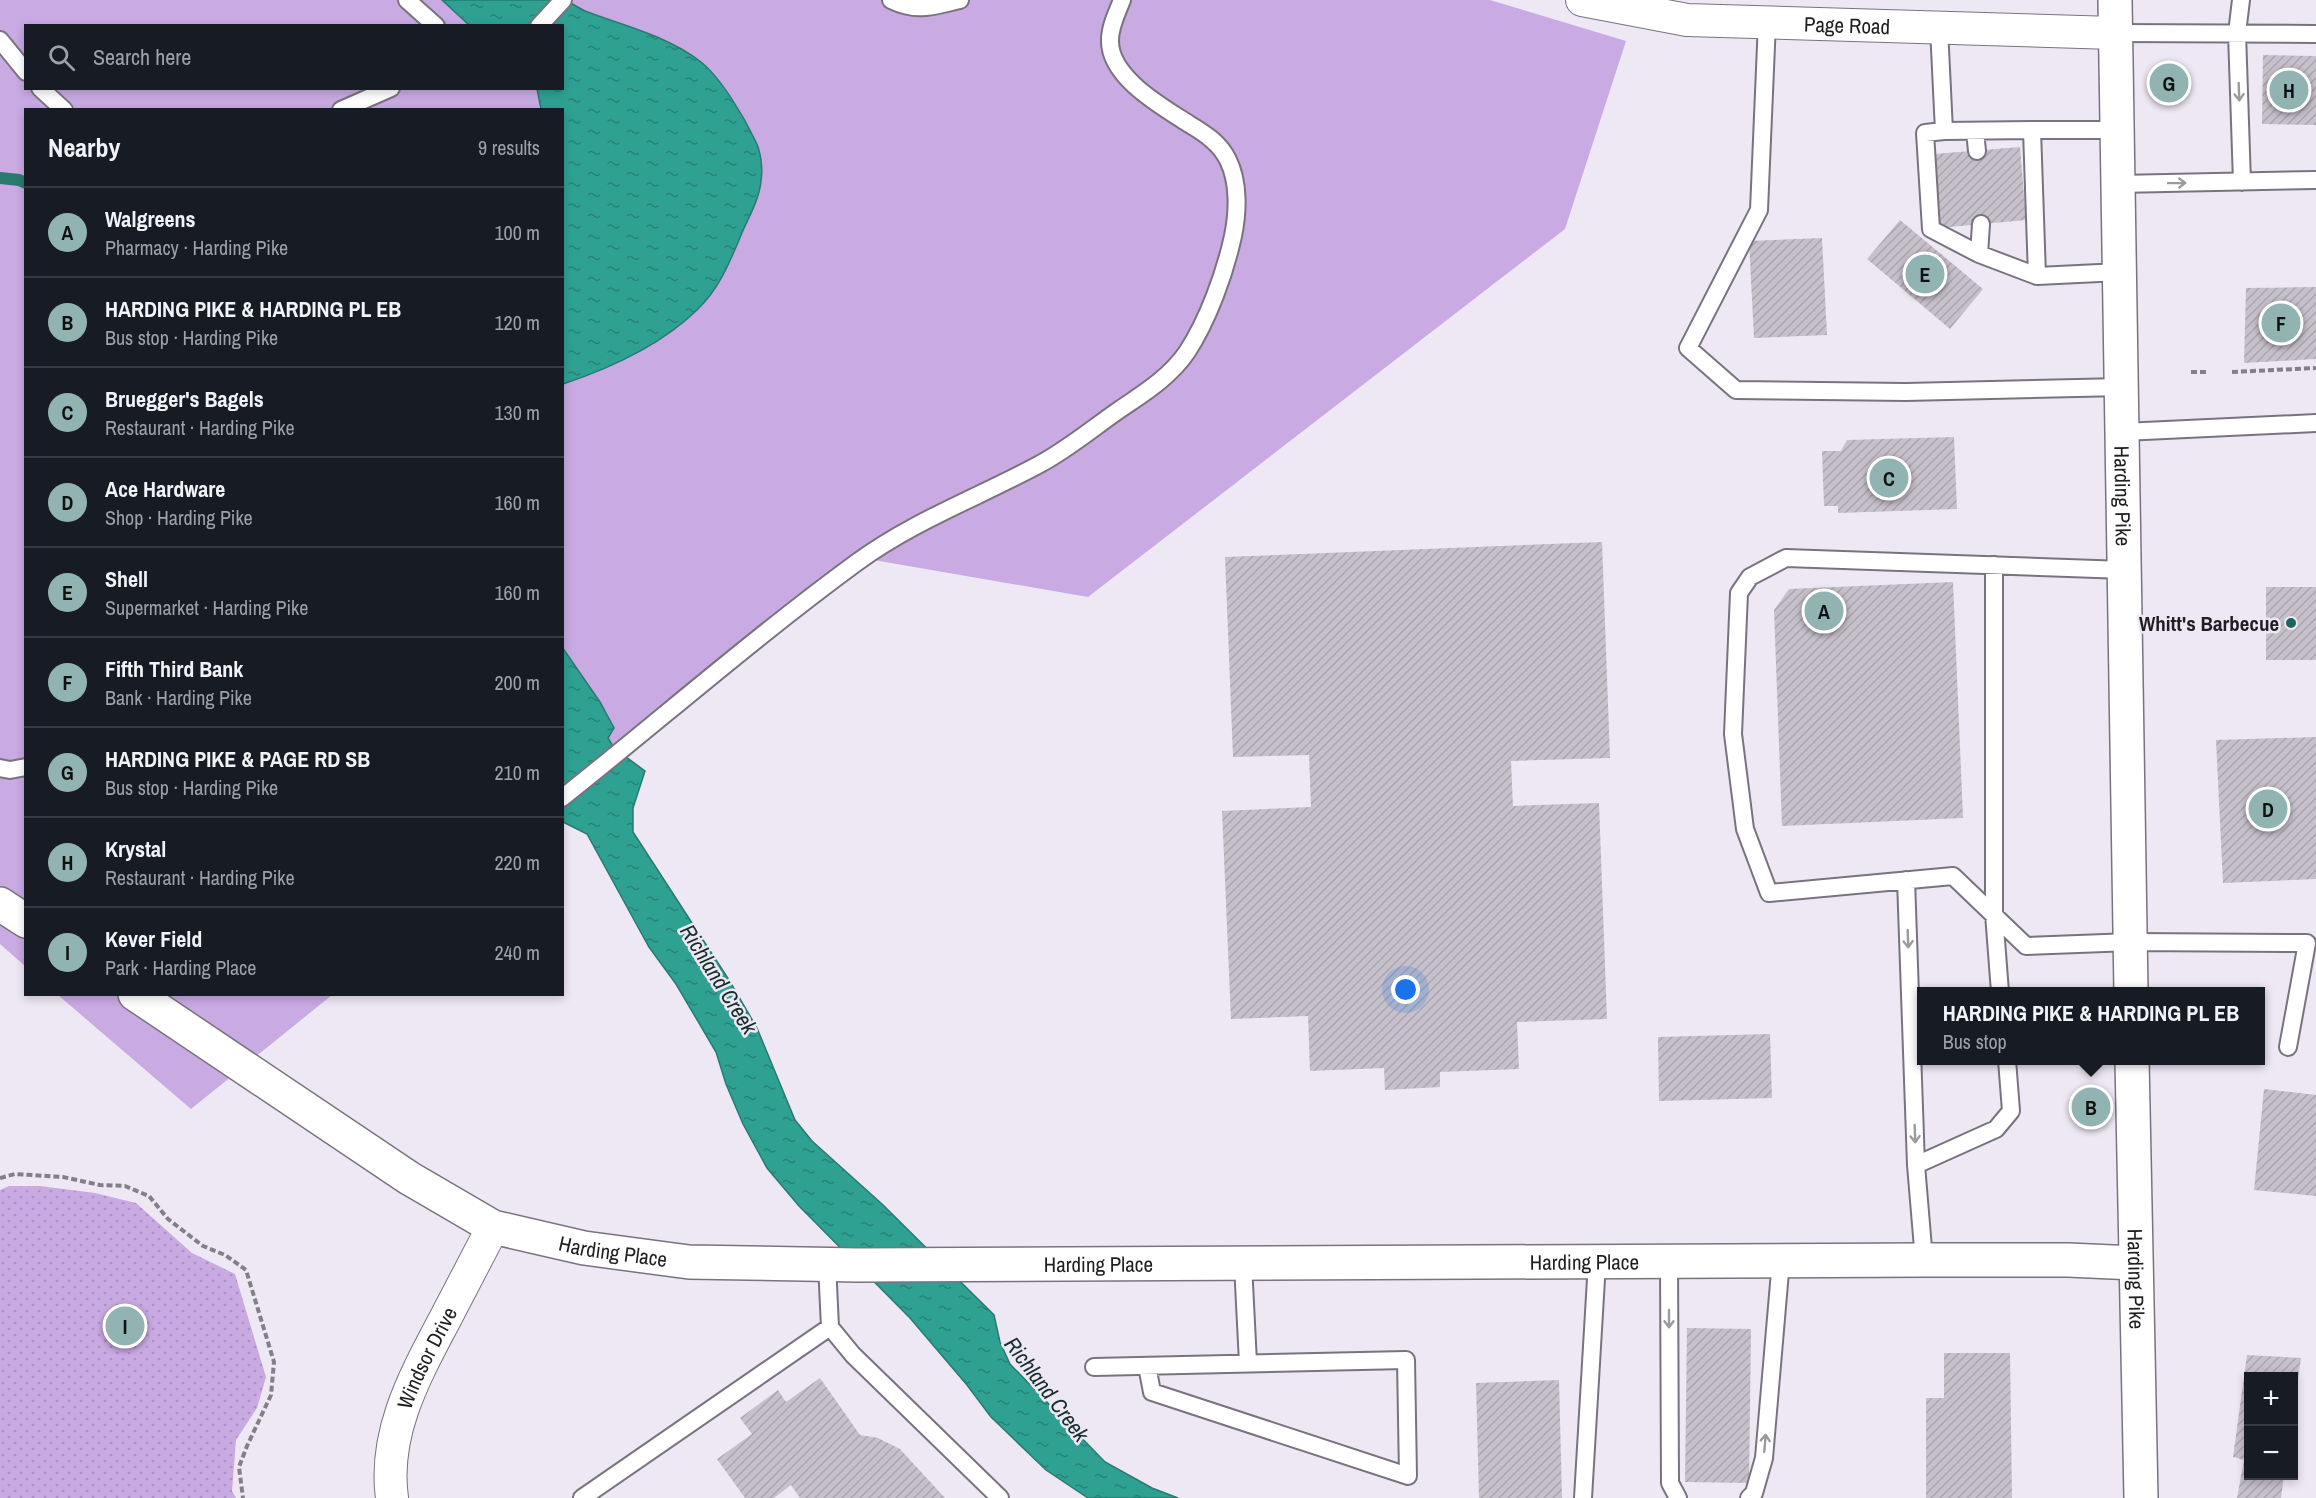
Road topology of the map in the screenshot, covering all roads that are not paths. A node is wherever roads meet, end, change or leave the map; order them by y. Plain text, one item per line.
1 (407, 0) edge
2 (563, 0) edge
3 (891, 0) edge
4 (960, 0) edge
5 (1122, 0) edge
6 (1582, 0) edge
7 (2115, 0) edge
8 (2241, 0) edge
9 (1646, 6) edge
10 (1767, 22) junction
11 (434, 24) edge
12 (541, 24) edge
13 (1939, 28) junction
14 (2114, 33) junction
15 (2237, 33) junction
16 (2316, 34) edge
17 (0, 40) edge
18 (24, 70) edge
19 (42, 90) edge
20 (386, 90) edge
21 (62, 108) edge
22 (346, 108) edge
23 (2032, 130) junction
24 (2117, 130) junction
25 (1944, 131) junction
26 (1975, 131) junction
27 (1977, 151) dead end
28 (2316, 180) edge
29 (2241, 182) junction
30 (2118, 184) junction
31 (1981, 224) dead end
32 (1979, 254) junction
33 (2120, 272) junction
34 (2037, 276) junction
35 (2122, 387) junction
36 (2316, 423) edge
37 (2122, 432) junction
38 (1994, 566) junction
39 (2125, 570) junction
40 (24, 767) edge
41 (0, 768) edge
42 (564, 796) edge
43 (1906, 880) junction
44 (0, 904) edge
45 (1994, 914) junction
46 (24, 920) edge
47 (2131, 942) junction
48 (2000, 987) edge
49 (2131, 987) edge
50 (138, 996) edge
51 (2288, 1047) dead end
52 (2007, 1065) edge
53 (2132, 1065) edge
54 (1916, 1166) junction
55 (494, 1227) junction
56 (1669, 1260) junction
57 (1781, 1260) junction
58 (1924, 1260) junction
59 (1598, 1262) junction
60 (2134, 1263) junction
61 (842, 1264) junction
62 (1243, 1264) junction
63 (830, 1327) junction
64 (1248, 1363) junction
65 (1147, 1366) junction
66 (1094, 1367) dead end
67 (392, 1498) edge
68 (582, 1498) edge
69 (1000, 1498) edge
70 (1583, 1498) edge
71 (1678, 1498) edge
72 (1749, 1498) edge
73 (2140, 1498) edge

1 - 11 lane
2 - 12 lane
3 - 4 lane
5 - 42 lane
6 - 9 street, Page Road
7 - 14 main road, Harding Pike
8 - 15 lane
9 - 10 street, Page Road
10 - 13 street, Page Road
10 - 35 lane
13 - 14 street, Page Road
13 - 25 lane
14 - 15 lane
14 - 24 main road, Harding Pike
15 - 16 lane
15 -> 29 lane
17 - 18 lane
19 - 21 lane
20 - 22 lane
23 - 24 lane
23 - 26 lane
23 - 34 lane
24 - 30 main road, Harding Pike
25 - 26 lane
25 - 32 lane
26 - 27 lane
28 - 29 lane
30 -> 29 lane
30 - 33 main road, Harding Pike
31 - 32 lane
32 - 34 lane
33 - 34 lane
33 - 35 main road, Harding Pike
35 - 37 main road, Harding Pike
36 - 37 lane
37 - 39 main road, Harding Pike
38 - 39 lane
38 - 43 lane
38 - 45 lane
39 - 47 main road, Harding Pike
40 - 41 lane
43 - 45 lane
43 -> 54 lane
44 - 46 main road
45 - 47 lane
45 - 48 lane
47 - 49 main road, Harding Pike
47 - 51 lane
50 - 55 main road, Harding Place
52 - 54 lane
53 - 60 main road, Harding Pike
54 - 58 lane
55 - 61 main road, Harding Place
55 - 67 street, Windsor Drive
56 - 57 main road, Harding Place
56 - 59 main road, Harding Place
56 -> 71 lane
57 - 58 main road, Harding Place
72 -> 57 lane
58 - 60 main road, Harding Place
59 - 62 main road, Harding Place
59 - 70 lane
60 - 73 main road, Harding Pike
61 - 62 main road, Harding Place
61 - 63 lane
62 - 64 lane
63 - 68 lane
63 - 69 lane
64 - 65 lane
64 - 65 lane
65 - 66 lane

